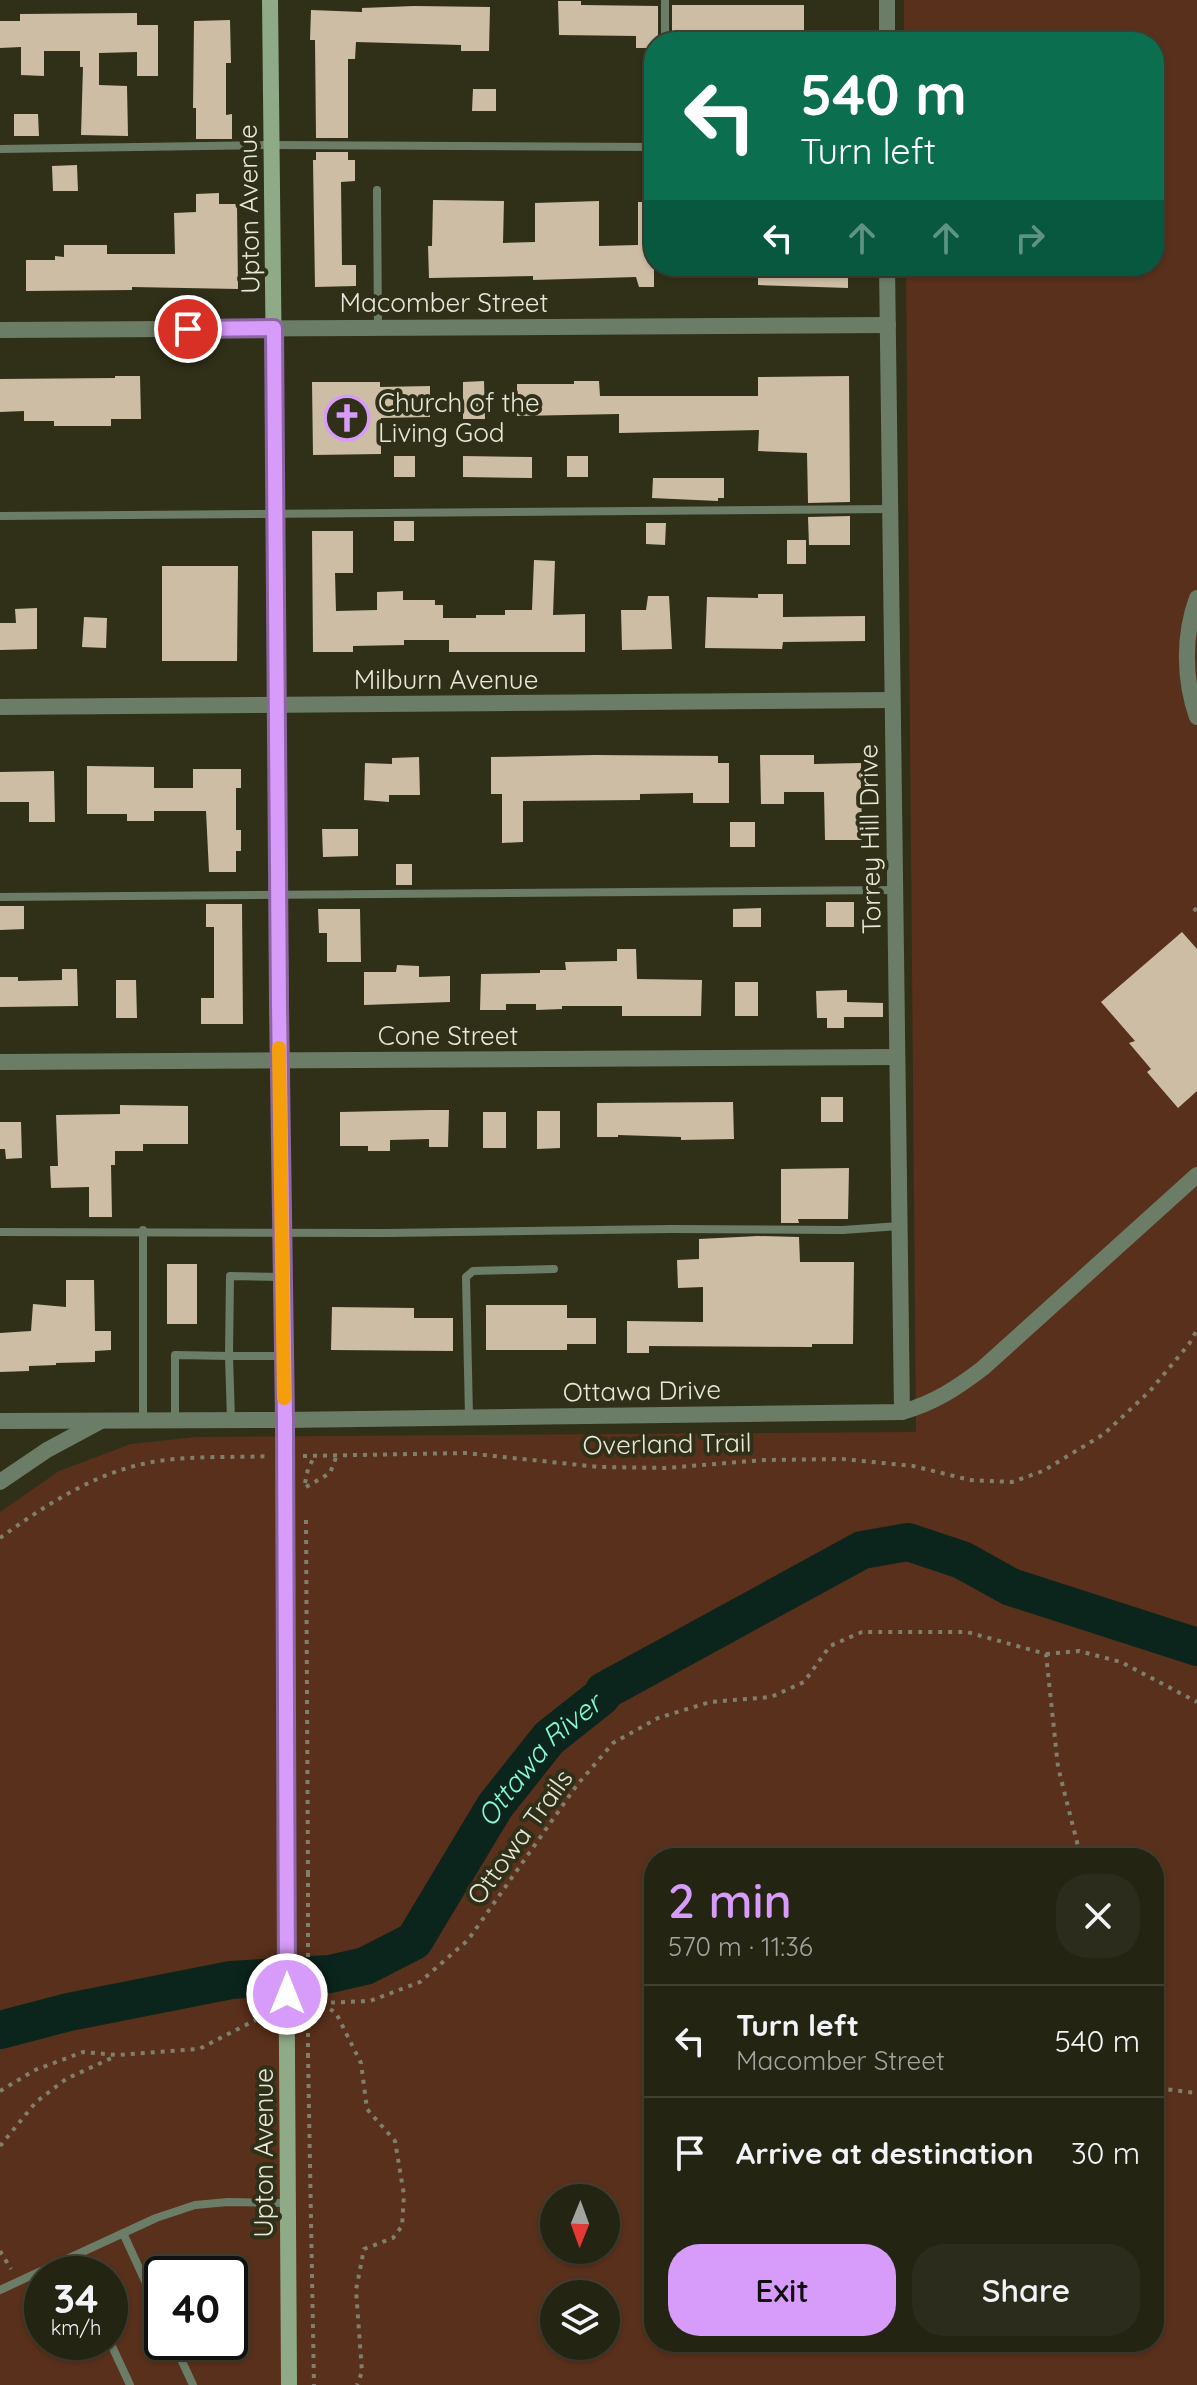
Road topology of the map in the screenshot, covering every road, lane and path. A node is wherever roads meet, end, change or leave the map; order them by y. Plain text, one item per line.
1 (270, 0) edge
2 (665, 0) edge
3 (887, 0) edge
4 (665, 32) edge
5 (887, 32) edge
6 (272, 145) junction
7 (644, 147) edge
8 (0, 149) edge
9 (377, 190) dead end
10 (887, 276) edge
11 (888, 325) junction
12 (274, 328) junction
13 (378, 328) junction
14 (0, 330) edge
15 (890, 509) junction
16 (275, 514) junction
17 (0, 516) edge
18 (1197, 598) edge
19 (892, 700) junction
20 (276, 706) junction
21 (0, 707) edge
22 (1197, 717) edge
23 (895, 890) junction
24 (278, 896) junction
25 (0, 897) edge
26 (897, 1057) junction
27 (279, 1061) junction
28 (0, 1062) edge
29 (1197, 1175) edge
30 (899, 1226) junction
31 (143, 1230) junction
32 (0, 1232) edge
33 (282, 1233) junction
34 (554, 1269) dead end
35 (282, 1277) junction
36 (1197, 1330) edge
37 (229, 1356) junction
38 (284, 1356) junction
39 (902, 1412) junction
40 (469, 1418) junction
41 (103, 1420) junction
42 (143, 1420) junction
43 (175, 1420) junction
44 (231, 1420) junction
45 (285, 1420) junction
46 (0, 1421) edge
47 (315, 1455) junction
48 (337, 1455) junction
49 (284, 1456) junction
50 (0, 1482) edge
51 (306, 1509) dead end
52 (0, 1538) edge
53 (1046, 1654) junction
54 (1197, 1702) edge
55 (1078, 1848) edge
56 (321, 2003) dead end
57 (117, 2055) dead end
58 (1164, 2089) edge
59 (1197, 2093) edge
60 (0, 2146) edge
61 (288, 2203) junction
62 (123, 2233) junction
63 (0, 2251) edge
64 (73, 2256) edge
65 (24, 2279) edge
66 (144, 2279) edge
67 (19, 2281) junction
68 (0, 2290) edge
69 (118, 2360) edge
70 (181, 2360) edge
71 (130, 2385) edge
72 (193, 2385) edge
73 (289, 2385) edge
74 (314, 2385) edge

1 - 6 street, Upton Avenue
2 - 4 lane
3 - 5 street
6 - 7 lane
6 - 8 lane
6 - 12 street, Upton Avenue
9 - 13 lane
10 - 11 street, Torrey Hill Drive
11 - 13 street, Macomber Street
11 - 15 street, Torrey Hill Drive
12 - 13 street, Macomber Street
12 - 14 street, Macomber Street
12 - 16 street, Upton Avenue
15 - 16 lane
15 - 19 street, Torrey Hill Drive
16 - 17 lane
16 - 20 street, Upton Avenue
18 - 22 street
19 - 20 street, Milburn Avenue
19 - 23 street, Torrey Hill Drive
20 - 21 street, Milburn Avenue
20 - 24 street, Upton Avenue
23 - 24 lane
23 - 26 street, Torrey Hill Drive
24 - 25 lane
24 - 27 street, Upton Avenue
26 - 27 street, Cone Street
26 - 30 street, Torrey Hill Drive
27 - 28 street, Cone Street
27 - 33 street, Upton Avenue
29 - 39 street, Ottawa Drive
30 - 33 lane
30 - 39 street, Torrey Hill Drive
31 - 32 lane
31 - 33 lane
31 - 42 lane
33 - 35 street, Upton Avenue
34 - 40 lane
35 - 37 lane
35 - 38 street, Upton Avenue
36 - 48 path, Overland Trail
37 - 38 lane
37 - 43 lane
37 - 44 lane
38 - 45 street, Upton Avenue
39 - 40 street, Ottawa Drive
40 - 45 street, Ottawa Drive
41 - 42 street, Ottawa Drive
41 - 46 street, Ottawa Drive
41 - 50 street
42 - 43 street, Ottawa Drive
43 - 44 street, Ottawa Drive
44 - 45 street, Ottawa Drive
45 - 49 street, Upton Avenue
47 - 48 path, Overland Trail
47 - 48 path
47 - 49 path, Overland Trail
49 - 52 path, Overland Trail
49 - 61 street, Upton Avenue, bridge
51 - 74 path, bridge
53 - 54 path, Ottowa Trails
53 - 55 path
53 - 56 path, Ottowa Trails
57 - 60 path
58 - 59 path
61 - 62 lane
61 - 73 street, Upton Avenue
62 - 64 lane
62 - 66 lane
63 - 67 path
65 - 67 lane
67 - 68 lane
69 - 71 lane
70 - 72 lane

